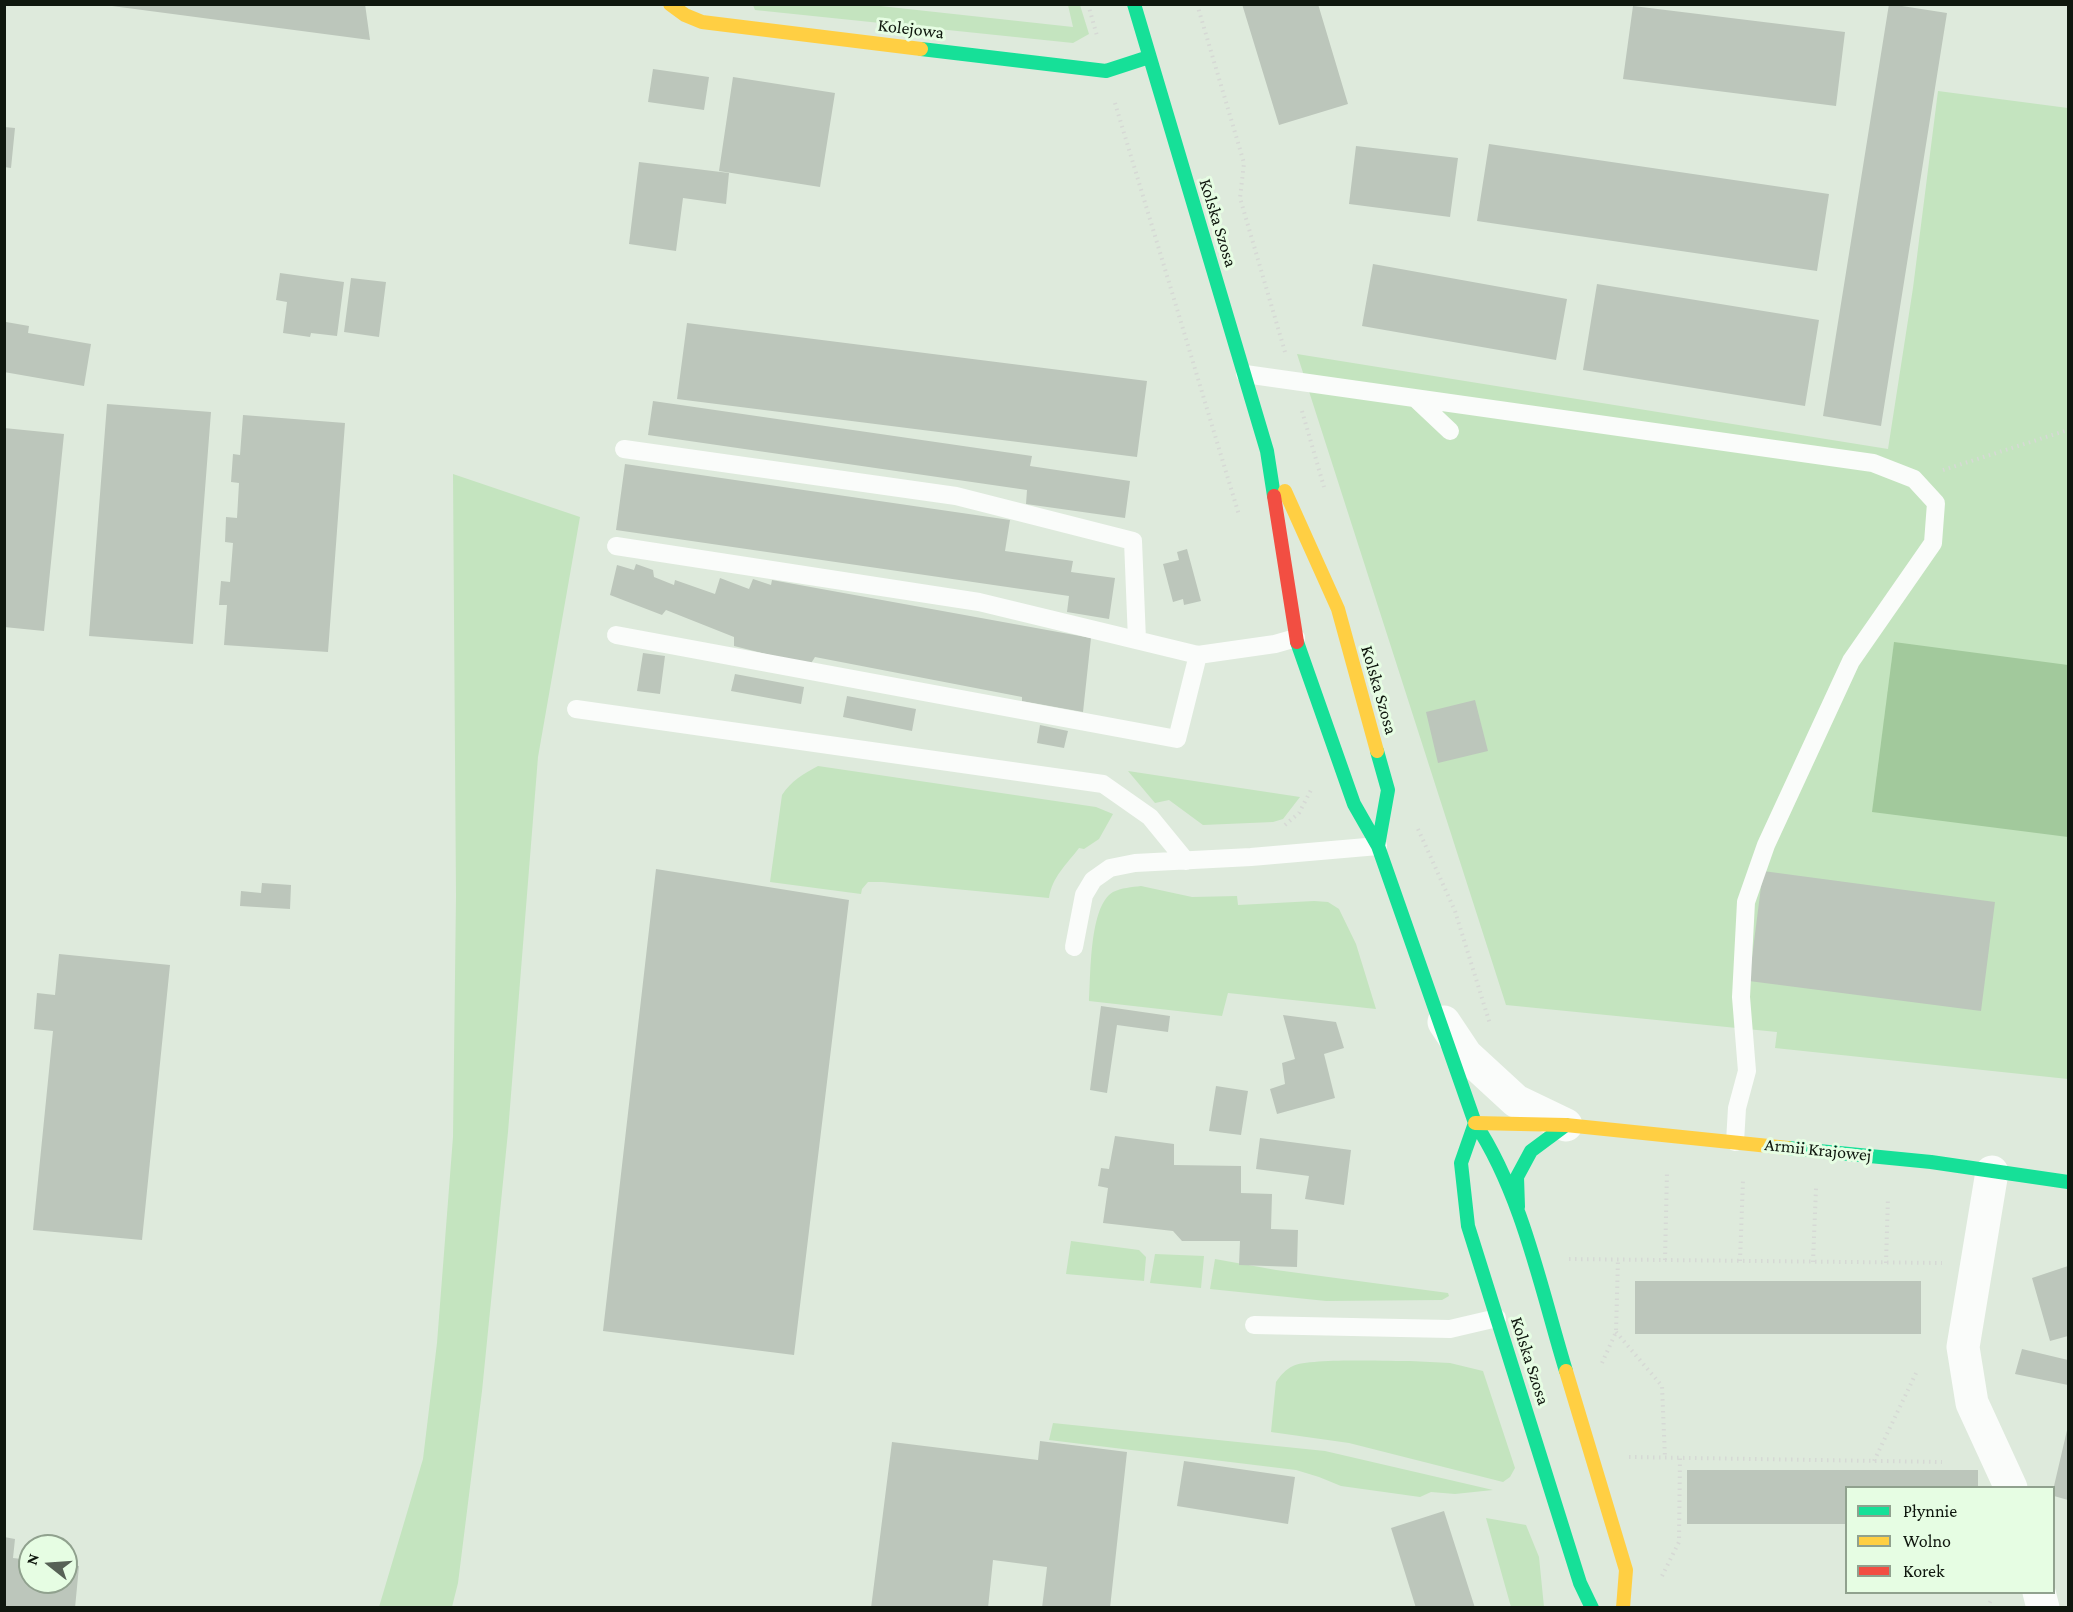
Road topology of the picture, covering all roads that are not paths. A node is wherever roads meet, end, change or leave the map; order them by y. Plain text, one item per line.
1 (670, 4) edge
2 (1134, 4) edge
3 (1149, 57) junction
4 (1245, 374) junction
5 (1416, 399) junction
6 (1450, 431) dead end
7 (624, 449) dead end
8 (1267, 451) junction
9 (616, 546) dead end
10 (616, 635) dead end
11 (1296, 638) junction
12 (1137, 640) junction
13 (1198, 655) junction
14 (576, 709) dead end
15 (1378, 846) junction
16 (1186, 861) junction
17 (1074, 947) dead end
18 (1439, 1016) junction
19 (1475, 1123) junction
20 (1566, 1125) junction
21 (1735, 1142) junction
22 (1992, 1172) junction
23 (2068, 1182) edge
24 (1518, 1212) junction
25 (1497, 1318) junction
26 (1254, 1325) dead end
27 (2010, 1486) edge
28 (1592, 1608) edge
29 (1623, 1608) edge

1 - 3 street, Kolejowa
2 - 3 street, Kolska Szosa
3 - 4 street, Kolska Szosa
4 - 5 lane
4 - 8 street, Kolska Szosa
5 - 6 lane
5 - 21 lane
7 - 12 lane
8 - 11 street, Kolska Szosa
8 - 15 street, Kolska Szosa
9 - 12 lane
10 - 13 lane
11 - 13 lane
11 - 15 street, Kolska Szosa
12 - 13 lane
14 - 16 lane
15 - 16 lane
15 - 18 street, Kolska Szosa
16 - 17 lane
18 - 19 street, Kolska Szosa
18 - 20 street, Armii Krajowej
19 - 20 street, Armii Krajowej
19 - 24 street, Kolska Szosa
19 - 25 street, Kolska Szosa
20 - 21 street, Armii Krajowej
20 - 24 street, Kolska Szosa
21 - 22 street, Armii Krajowej
22 - 23 street, Armii Krajowej
22 - 27 street
24 - 29 street, Kolska Szosa
25 - 26 lane
25 - 28 street, Kolska Szosa

